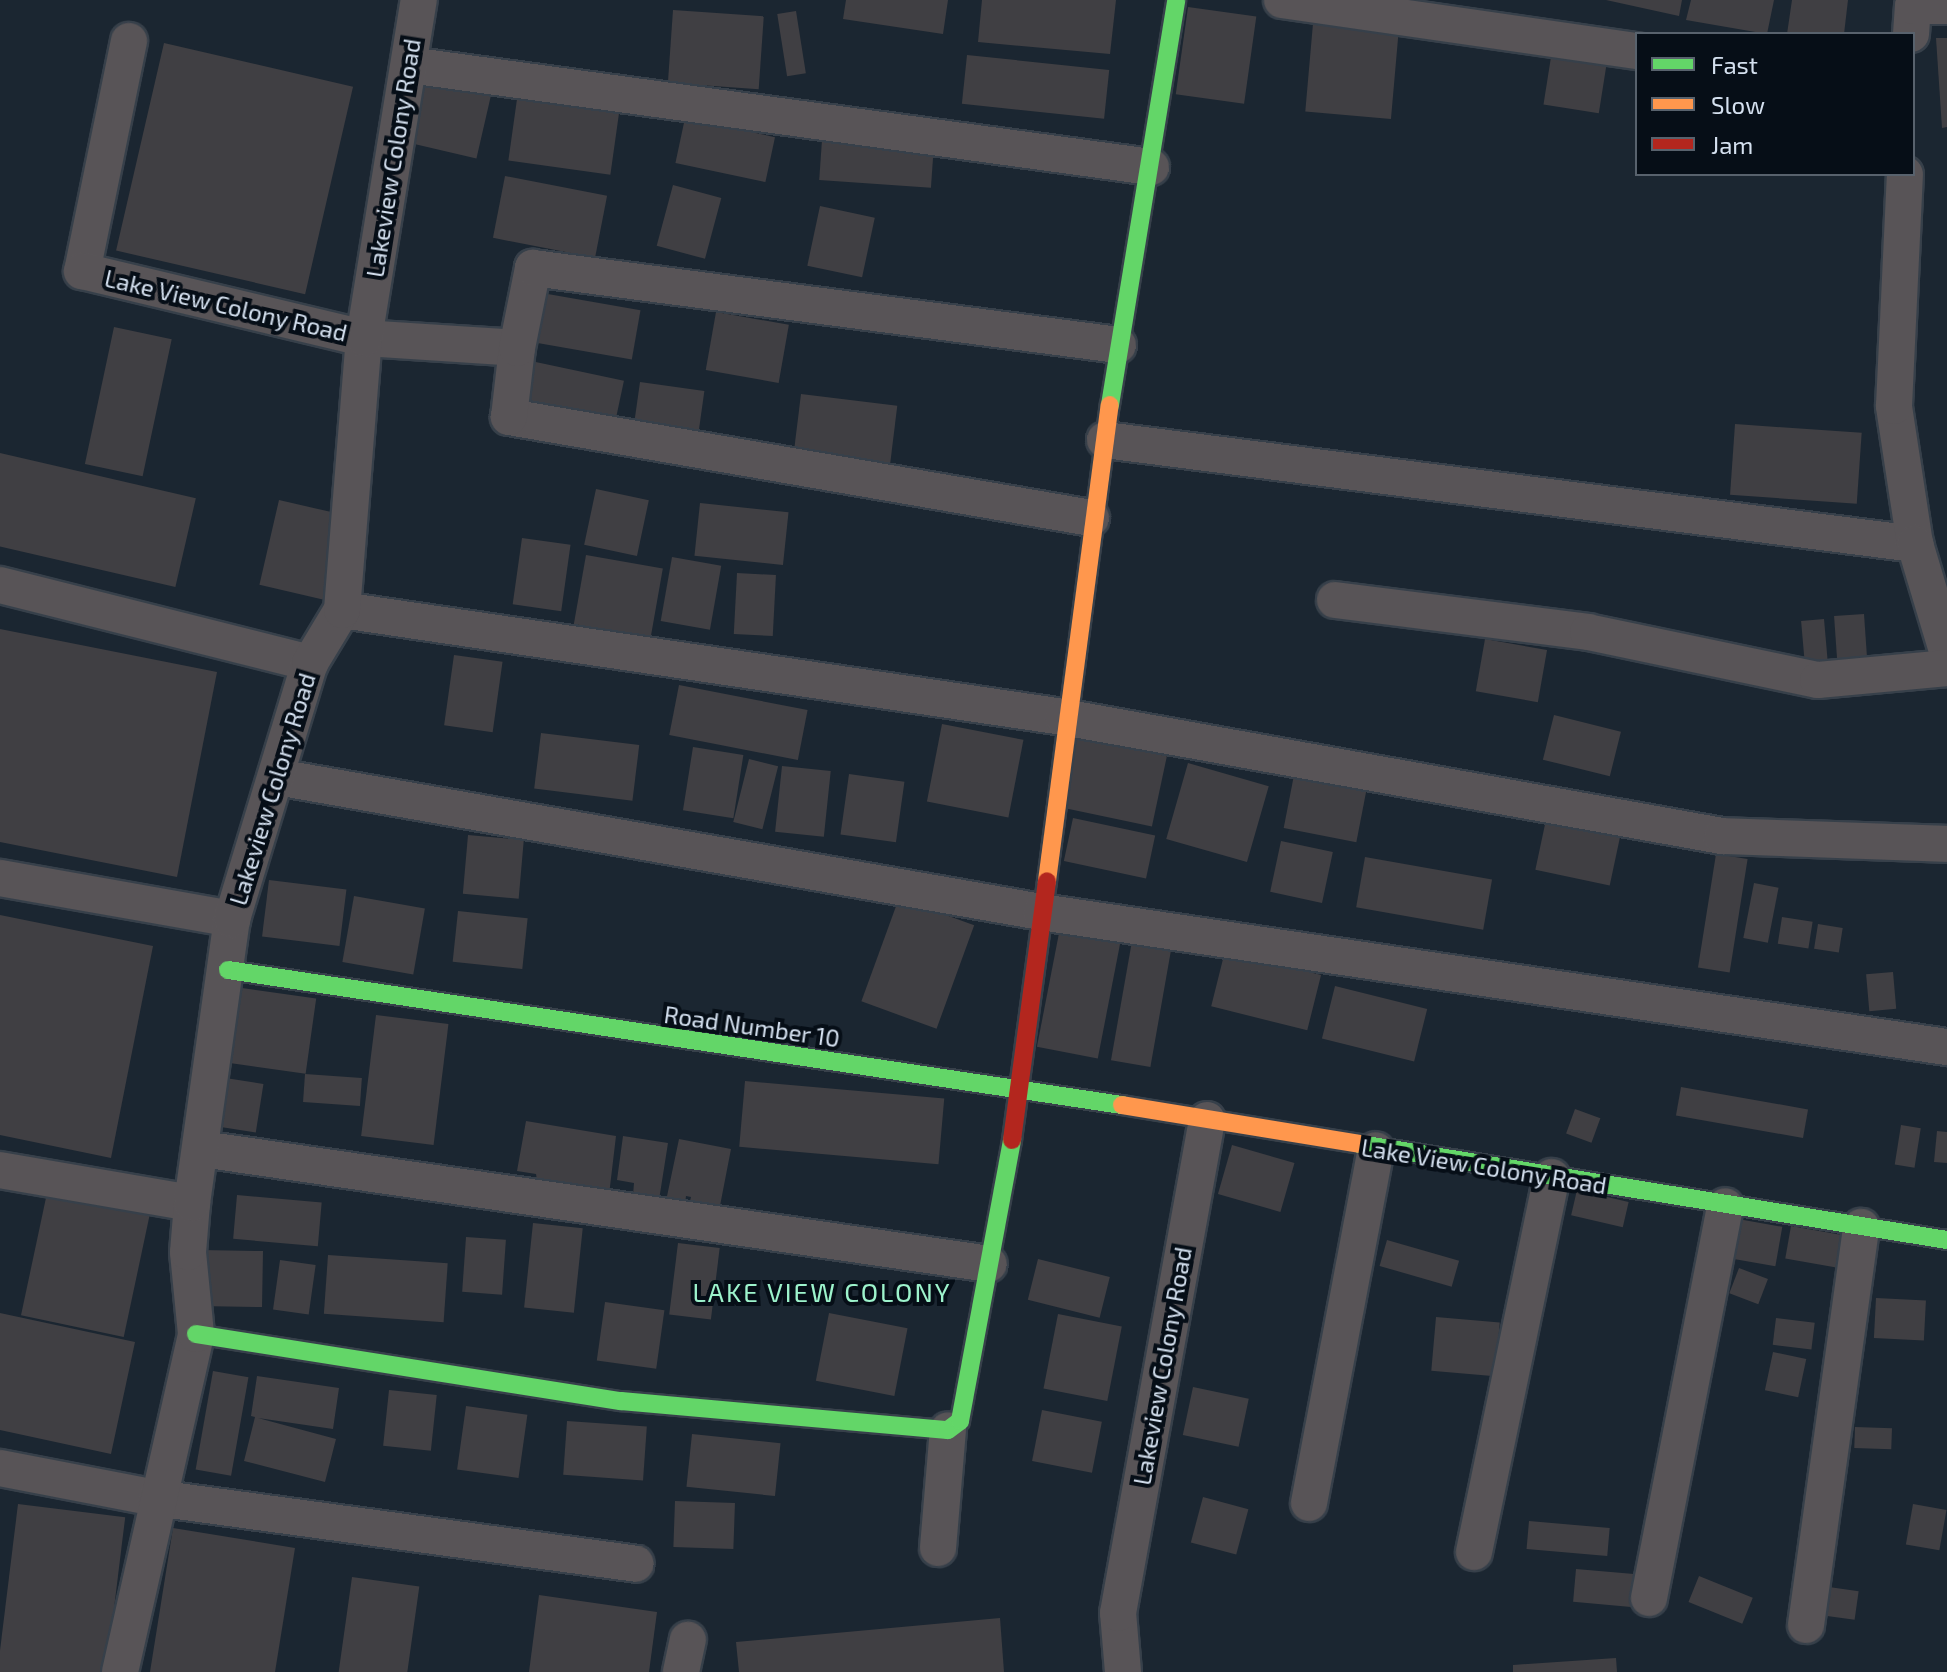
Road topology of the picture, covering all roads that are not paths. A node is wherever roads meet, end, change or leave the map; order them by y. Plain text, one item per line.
1 (419, 0) edge
2 (1176, 0) edge
3 (1282, 0) edge
4 (1947, 6) edge
5 (1911, 32) edge
6 (129, 41) dead end
7 (1635, 51) edge
8 (409, 65) junction
9 (1151, 167) junction
10 (1905, 176) edge
11 (364, 338) junction
12 (1118, 345) junction
13 (517, 348) junction
14 (1105, 440) junction
15 (1091, 518) junction
16 (1915, 544) junction
17 (0, 585) edge
18 (1335, 600) dead end
19 (342, 610) junction
20 (1947, 651) edge
21 (310, 663) junction
22 (1947, 668) edge
23 (1063, 717) junction
24 (277, 777) junction
25 (1947, 844) edge
26 (0, 878) edge
27 (1041, 912) junction
28 (232, 919) junction
29 (228, 970) junction
30 (1947, 1047) edge
31 (1021, 1089) junction
32 (1207, 1120) junction
33 (202, 1149) junction
34 (1376, 1150) junction
35 (0, 1170) edge
36 (1552, 1177) junction
37 (192, 1203) junction
38 (1725, 1206) junction
39 (1861, 1227) junction
40 (1947, 1240) edge
41 (989, 1264) junction
42 (196, 1334) junction
43 (948, 1430) junction
44 (0, 1468) edge
45 (156, 1498) junction
46 (1309, 1503) dead end
47 (938, 1548) dead end
48 (1474, 1552) dead end
49 (635, 1564) dead end
50 (1649, 1598) dead end
51 (1806, 1625) dead end
52 (120, 1672) edge
53 (1123, 1672) edge

1 - 8 street, Lakeview Colony Road
2 - 9 street
3 - 7 street
4 - 5 street
6 - 11 street, Lake View Colony Road
8 - 9 street
8 - 11 street, Lakeview Colony Road
9 - 12 street
10 - 16 street
11 - 13 street
11 - 19 street, Lakeview Colony Road
12 - 13 street
12 - 14 street
13 - 15 street
14 - 15 street
14 - 16 street
15 - 23 street
16 - 20 street
17 - 21 street
18 - 22 street
19 - 21 street, Lakeview Colony Road
19 - 23 street
21 - 24 street, Lakeview Colony Road
23 - 25 street
23 - 27 street
24 - 27 street
24 - 28 street, Lakeview Colony Road
26 - 28 street
27 - 30 street
27 - 31 street
28 - 29 street, Lakeview Colony Road
29 - 31 street, Road Number 10
29 - 33 street, Lakeview Colony Road
31 - 32 street, Lake View Colony Road
31 - 41 street
32 - 34 street, Lake View Colony Road
32 - 53 street, Lakeview Colony Road
33 - 37 street, Lakeview Colony Road
33 - 41 street
34 - 36 street, Lake View Colony Road
34 - 46 street
35 - 37 street
36 - 38 street, Lake View Colony Road
36 - 48 street
37 - 42 street, Lakeview Colony Road
38 - 39 street, Lake View Colony Road
38 - 50 street
39 - 40 street, Lake View Colony Road
39 - 51 street
41 - 43 street
42 - 43 street
42 - 45 street, Lakeview Colony Road
43 - 47 street
44 - 45 street
45 - 49 street
45 - 52 street, Lakeview Colony Road

